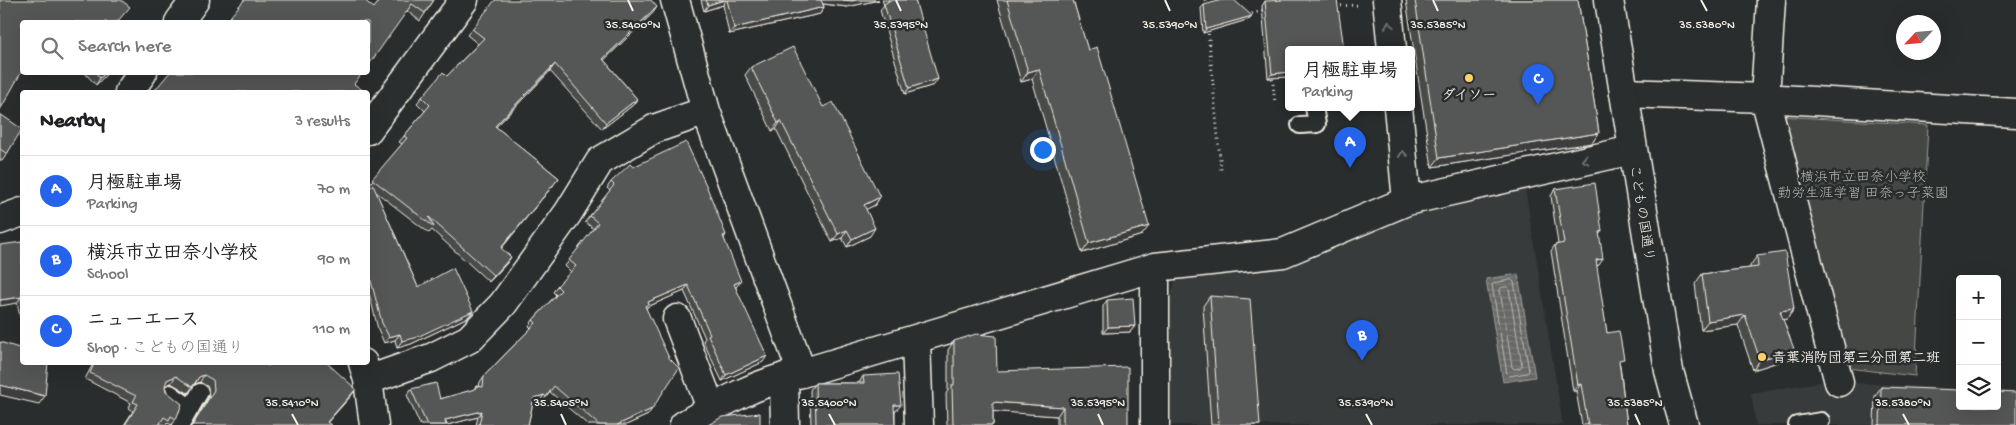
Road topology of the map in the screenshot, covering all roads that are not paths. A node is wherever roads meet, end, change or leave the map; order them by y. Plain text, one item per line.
1 (196, 0) edge
2 (464, 0) edge
3 (675, 0) edge
4 (1610, 0) edge
5 (1771, 0) edge
6 (1387, 2) edge
7 (181, 20) edge
8 (1392, 46) edge
9 (141, 75) edge
10 (130, 90) edge
11 (1624, 93) junction
12 (1765, 98) junction
13 (706, 111) junction
14 (1315, 111) edge
15 (1398, 111) edge
16 (2016, 113) edge
17 (1300, 125) dead end
18 (370, 127) edge
19 (1632, 150) junction
20 (1407, 201) junction
21 (20, 213) edge
22 (0, 220) edge
23 (1154, 267) junction
24 (677, 319) dead end
25 (916, 340) junction
26 (365, 371) edge
27 (793, 375) junction
28 (1839, 382) dead end
29 (200, 392) edge
30 (170, 393) edge
31 (191, 408) junction
32 (711, 408) junction
33 (1821, 421) dead end
34 (181, 425) edge
35 (374, 425) edge
36 (684, 425) edge
37 (785, 425) edge
38 (919, 425) edge
39 (1155, 425) edge
40 (1684, 425) edge
41 (1797, 425) edge

1 - 7 street
2 - 18 street
3 - 13 street
4 - 11 street, こどもの国通り
5 - 12 street
8 -> 6 street
9 - 10 street
11 - 12 street
11 - 19 street, こどもの国通り
12 - 16 street
12 - 28 street
13 - 26 street
13 - 27 street
14 - 17 lane
20 -> 15 street
19 -> 20 street
19 - 40 street, こどもの国通り
20 - 23 street
21 - 22 street
23 - 25 street
23 - 39 street
24 - 32 street
25 - 27 street
25 - 38 street
26 - 35 street
27 - 32 street
27 - 37 street
29 - 31 lane
30 - 31 lane
31 - 34 lane
32 - 36 street
33 - 41 lane

